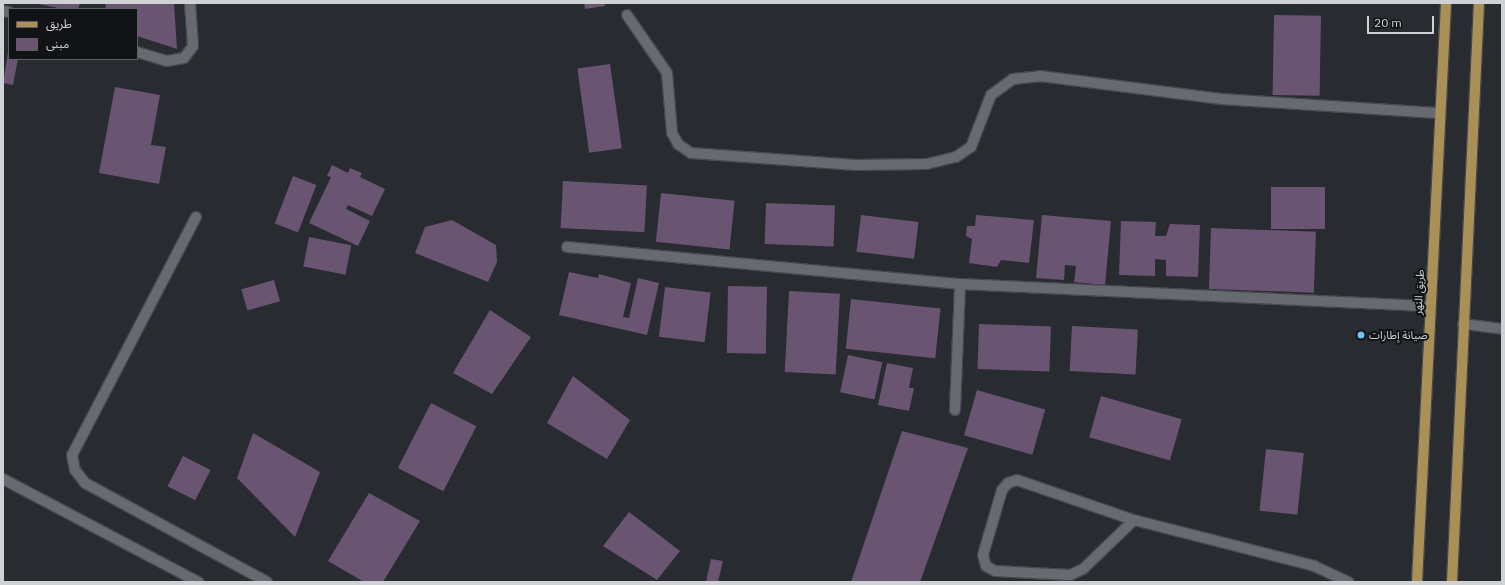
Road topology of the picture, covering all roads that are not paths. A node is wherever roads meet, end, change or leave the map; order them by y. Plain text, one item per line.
1 (190, 3) edge
2 (1446, 3) edge
3 (1479, 3) edge
4 (627, 15) dead end
5 (138, 52) edge
6 (1440, 113) junction
7 (196, 217) dead end
8 (567, 247) dead end
9 (960, 284) junction
10 (1430, 306) junction
11 (1463, 324) junction
12 (1502, 329) edge
13 (955, 410) dead end
14 (3, 479) edge
15 (1134, 520) junction
16 (198, 582) edge
17 (267, 582) edge
18 (1349, 582) edge
19 (1417, 582) edge
20 (1452, 582) edge

1 - 5 street
2 - 6 main road, طريق النهر
3 - 11 main road
4 - 6 street
6 - 10 main road, طريق النهر
7 - 17 street
8 - 9 street
9 - 10 street
9 - 13 street
10 - 19 main road, طريق النهر
11 - 12 street
11 - 20 main road
14 - 16 street
15 - 15 street
15 - 18 street

